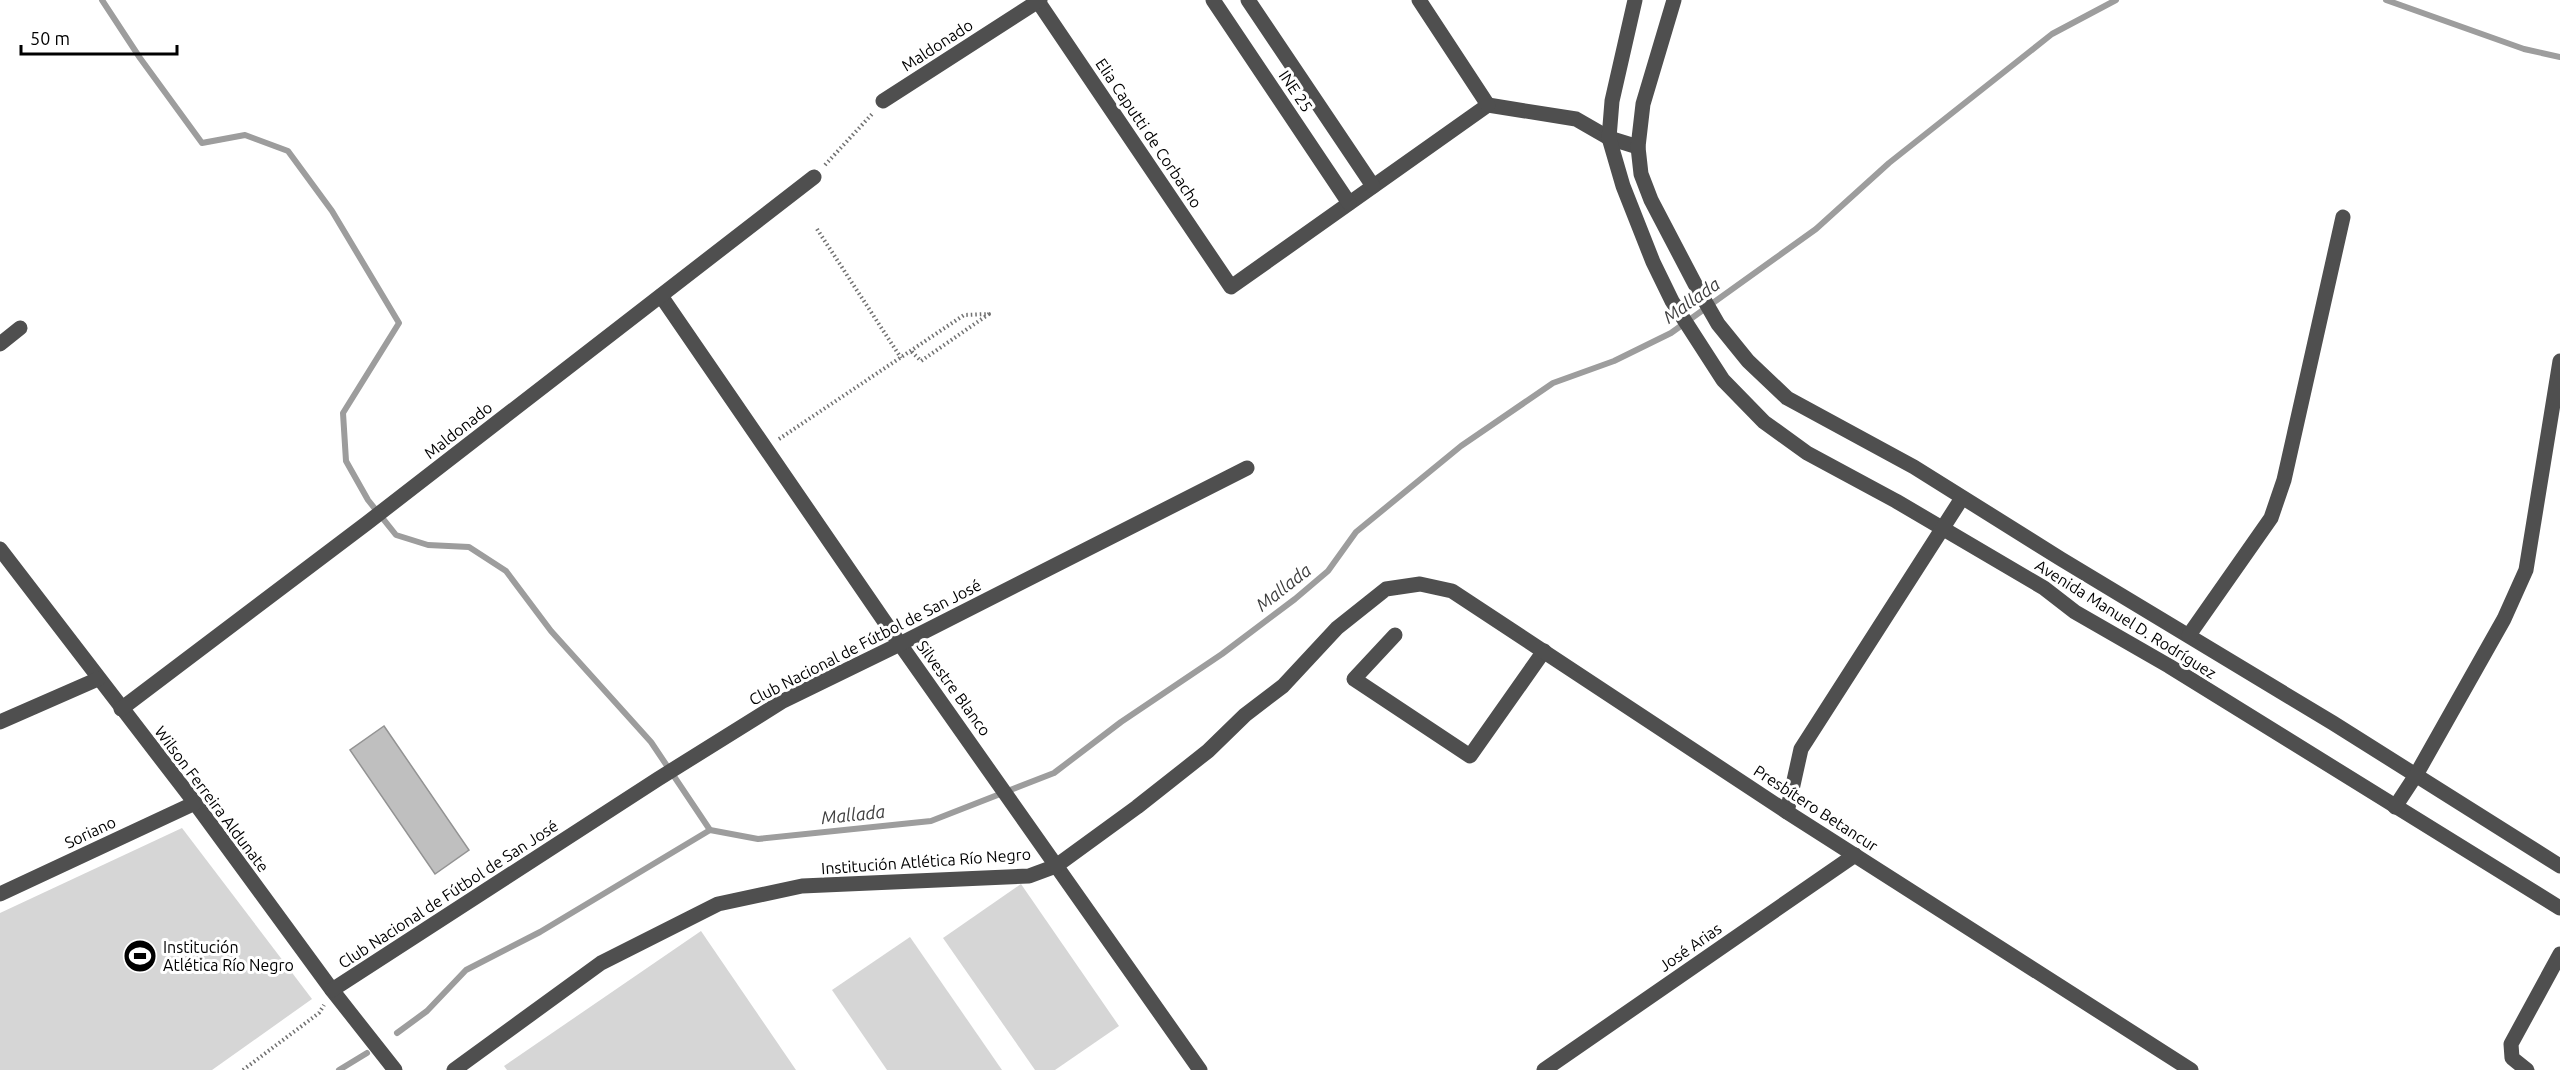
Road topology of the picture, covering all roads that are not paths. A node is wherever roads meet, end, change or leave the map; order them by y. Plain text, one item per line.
1 (1038, 0) edge
2 (1213, 0) edge
3 (1248, 0) edge
4 (1419, 0) edge
5 (1635, 0) edge
6 (1674, 0) edge
7 (883, 101) road end
8 (1488, 105) junction
9 (1609, 138) junction
10 (1638, 147) junction
11 (814, 177) road end
12 (1373, 186) junction
13 (1349, 203) junction
14 (2343, 217) dead end
15 (661, 296) junction
16 (20, 328) dead end
17 (0, 344) edge
18 (2560, 362) edge
19 (1247, 468) dead end
20 (1962, 498) junction
21 (1942, 530) junction
22 (0, 549) edge
23 (1420, 584) joint
24 (1395, 635) dead end
25 (2190, 635) junction
26 (900, 645) junction
27 (1544, 651) junction
28 (98, 679) junction
29 (121, 709) junction
30 (0, 722) edge
31 (2416, 775) junction
32 (195, 803) junction
33 (2395, 807) junction
34 (1787, 812) junction
35 (1856, 855) junction
36 (1056, 866) junction
37 (2560, 866) edge
38 (0, 894) edge
39 (2560, 908) edge
40 (2560, 954) edge
41 (332, 990) junction
42 (2178, 1067) edge
43 (395, 1070) edge
44 (454, 1070) edge
45 (1200, 1070) edge
46 (1544, 1070) edge
47 (2527, 1070) edge

1 - 7 street, Maldonado
1 - 13 street, Elia Caputti de Corbacho
2 - 13 street, INE 25
3 - 12 street, INE 25
4 - 8 street
5 - 9 street
6 - 10 street, Avenida Manuel D. Rodríguez
8 - 9 street
8 - 12 street
9 - 10 street
9 - 21 street, Avenida Manuel D. Rodríguez
10 - 20 street, Avenida Manuel D. Rodríguez
11 - 15 street, Maldonado
12 - 13 street
14 - 25 street
15 - 26 street, Silvestre Blanco
15 - 29 street, Maldonado
16 - 17 street
18 - 31 street
19 - 26 street, Club Nacional de Fútbol de San José
20 - 21 street
20 - 25 street, Avenida Manuel D. Rodríguez
21 - 33 street, Avenida Manuel D. Rodríguez
21 - 34 street
22 - 28 street, Wilson Ferreira Aldunate
23 - 27 street, Presbítero Betancur
23 - 36 street, Institución Atlética Río Negro
24 - 27 street
25 - 31 street, Avenida Manuel D. Rodríguez
26 - 36 street, Silvestre Blanco
26 - 41 street, Club Nacional de Fútbol de San José
27 - 34 street, Presbítero Betancur
28 - 29 street, Wilson Ferreira Aldunate
28 - 30 street
29 - 32 street, Wilson Ferreira Aldunate
31 - 33 street
31 - 37 street, Avenida Manuel D. Rodríguez
32 - 38 street, Soriano
32 - 41 street, Wilson Ferreira Aldunate
33 - 39 street, Avenida Manuel D. Rodríguez
34 - 35 street, Presbítero Betancur
35 - 42 street, Presbítero Betancur
35 - 46 street, José Arias
36 - 44 street, Institución Atlética Río Negro
36 - 45 street, Silvestre Blanco
40 - 47 street
41 - 43 street, Wilson Ferreira Aldunate

